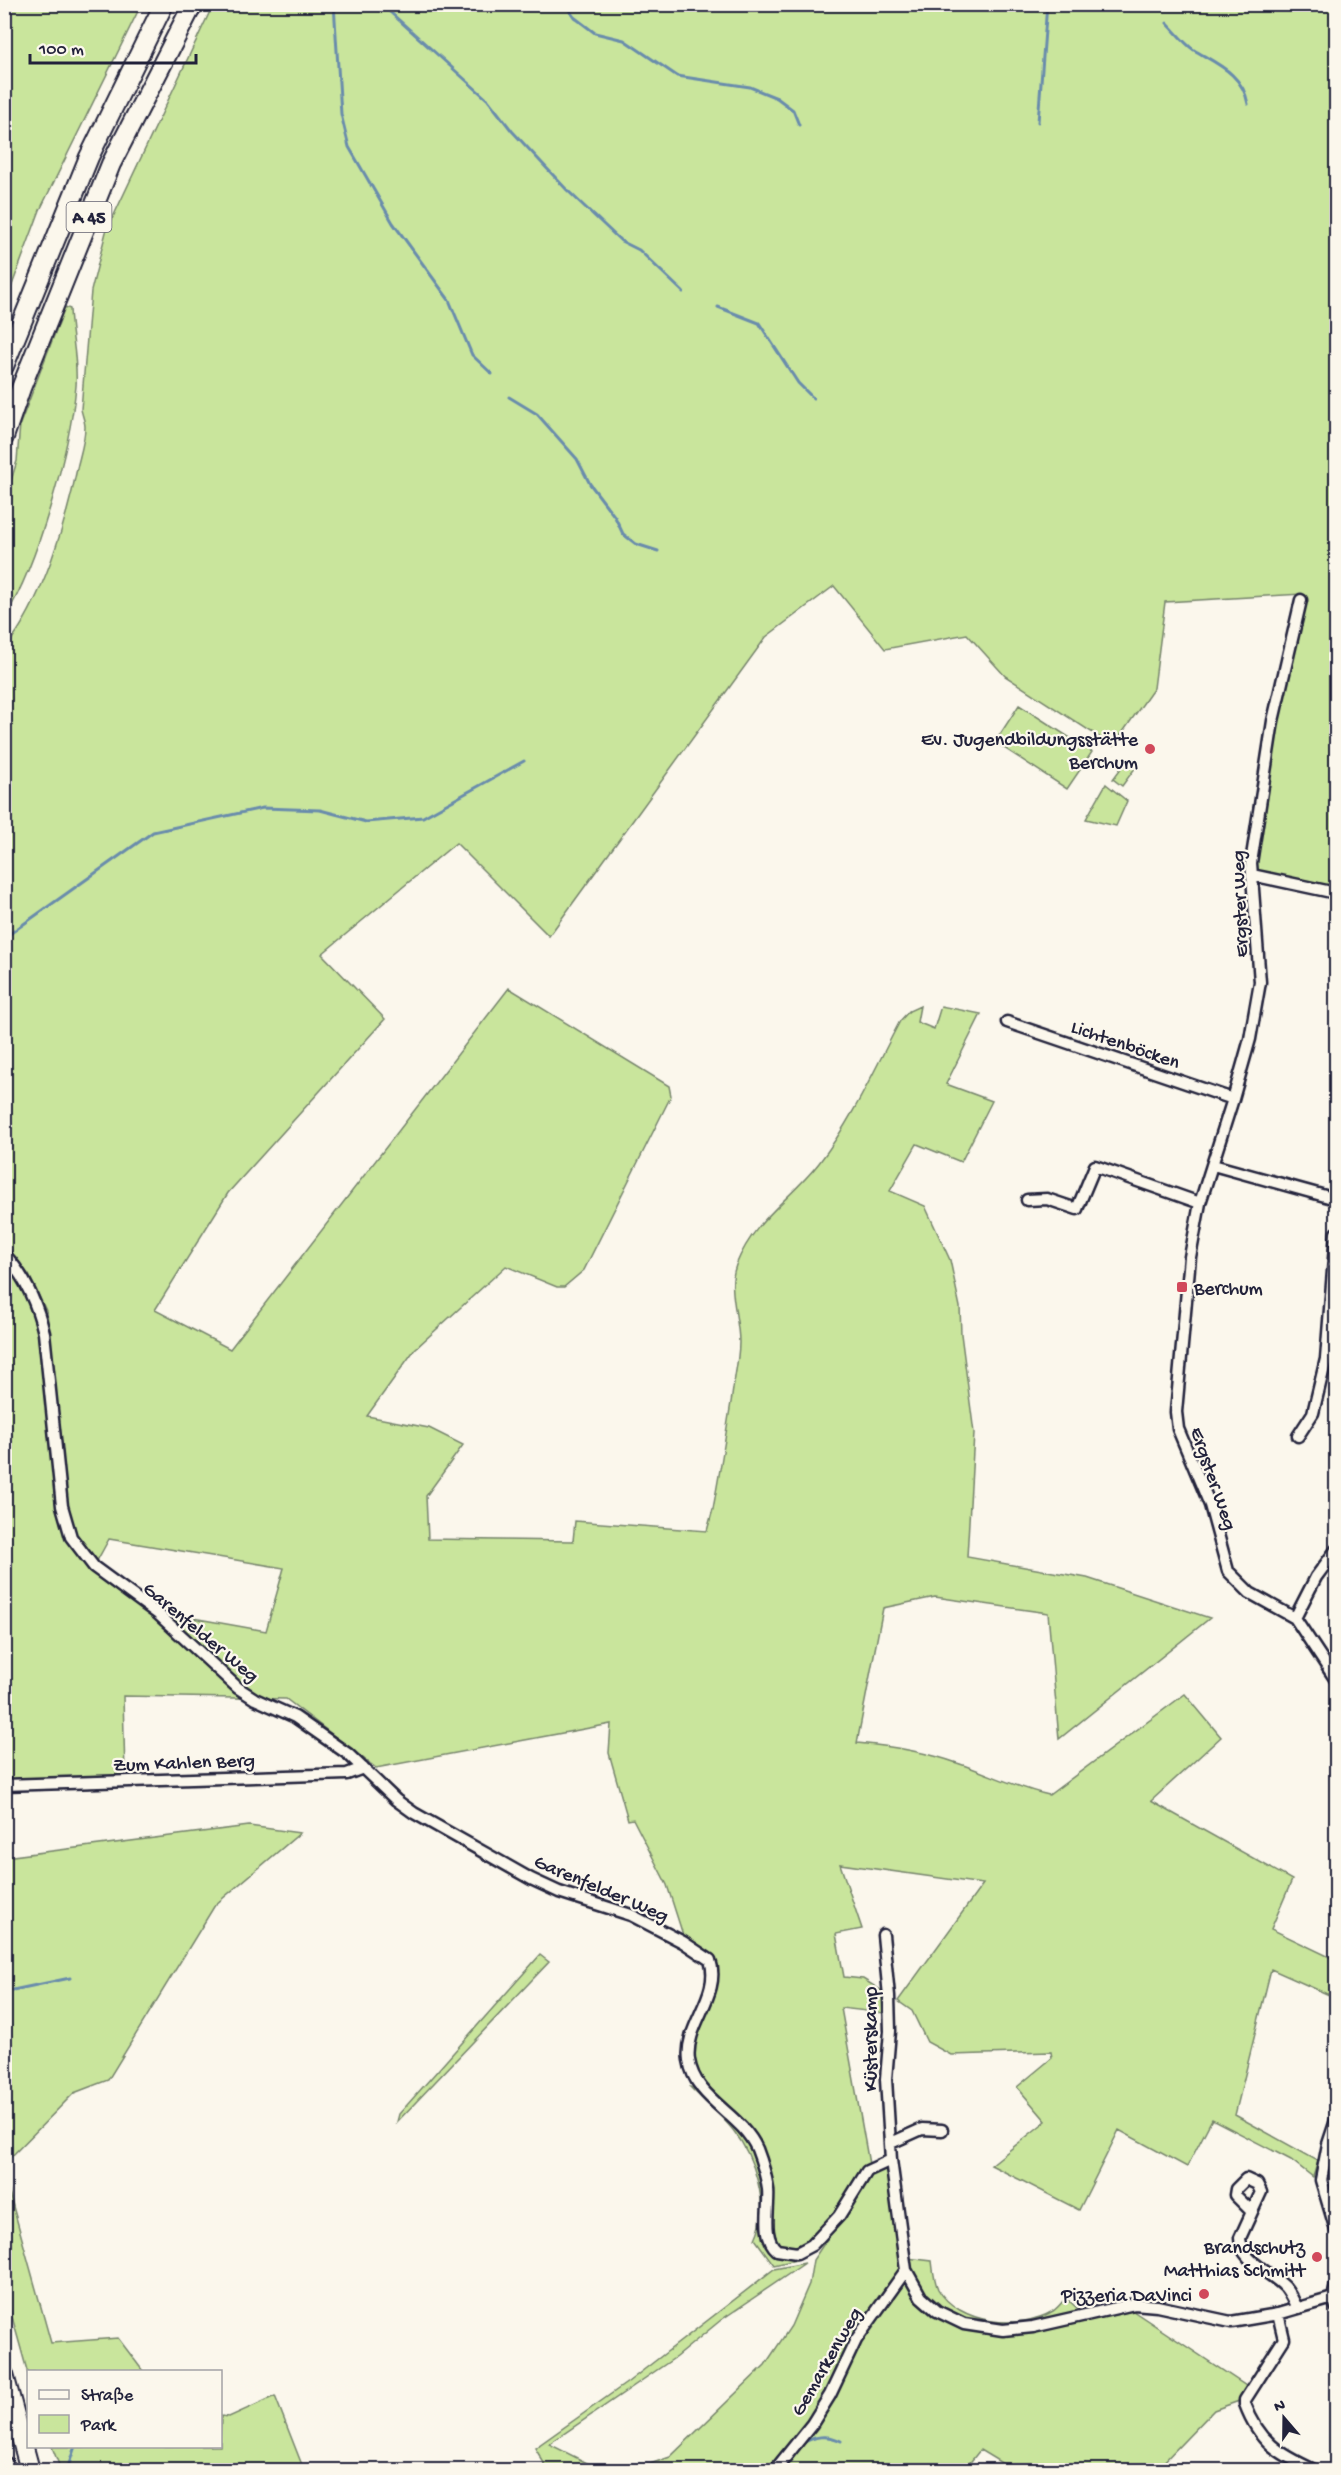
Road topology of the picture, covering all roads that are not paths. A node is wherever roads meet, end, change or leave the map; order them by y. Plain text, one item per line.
1 (164, 4) edge
2 (193, 4) edge
3 (4, 366) edge
4 (4, 437) edge
5 (1301, 600) dead end
6 (1252, 875) junction
7 (1336, 893) edge
8 (1007, 1022) dead end
9 (1233, 1099) junction
10 (1213, 1165) junction
11 (1336, 1199) edge
12 (1027, 1200) dead end
13 (1200, 1203) junction
14 (1336, 1233) edge
15 (4, 1254) edge
16 (1298, 1436) dead end
17 (1336, 1550) edge
18 (1295, 1618) junction
19 (1336, 1680) edge
20 (363, 1768) junction
21 (4, 1785) edge
22 (883, 1935) dead end
23 (1336, 2120) edge
24 (942, 2130) dead end
25 (891, 2143) junction
26 (891, 2160) junction
27 (1251, 2211) dead end
28 (1336, 2230) edge
29 (906, 2270) junction
30 (1336, 2285) edge
31 (1335, 2302) edge
32 (1297, 2308) junction
33 (1278, 2314) junction
34 (4, 2375) edge
35 (30, 2470) edge
36 (775, 2470) edge
37 (1314, 2470) edge

1 - 3 highway, A 45
2 - 4 highway, A 45
5 - 6 street, Ergster Weg
6 - 7 street
6 - 9 street, Ergster Weg
8 - 9 street, Lichtenböcken
9 - 10 street, Ergster Weg
10 - 11 street
10 - 13 street, Ergster Weg
12 - 13 street
13 - 18 street, Ergster Weg
14 - 16 street
15 - 20 street, Garenfelder Weg
17 - 18 street
18 - 19 street, Ergster Weg
20 - 21 street, Zum Kahlen Berg
20 - 26 street, Garenfelder Weg
22 - 25 street, Küsterskamp
23 - 28 street
24 - 25 street
25 - 26 street, Küsterskamp
26 - 29 street
27 - 32 street
29 - 33 street
29 - 36 street, Gemarkenweg
30 - 31 street
31 - 32 street
32 - 33 street
33 - 37 street
34 - 35 highway

